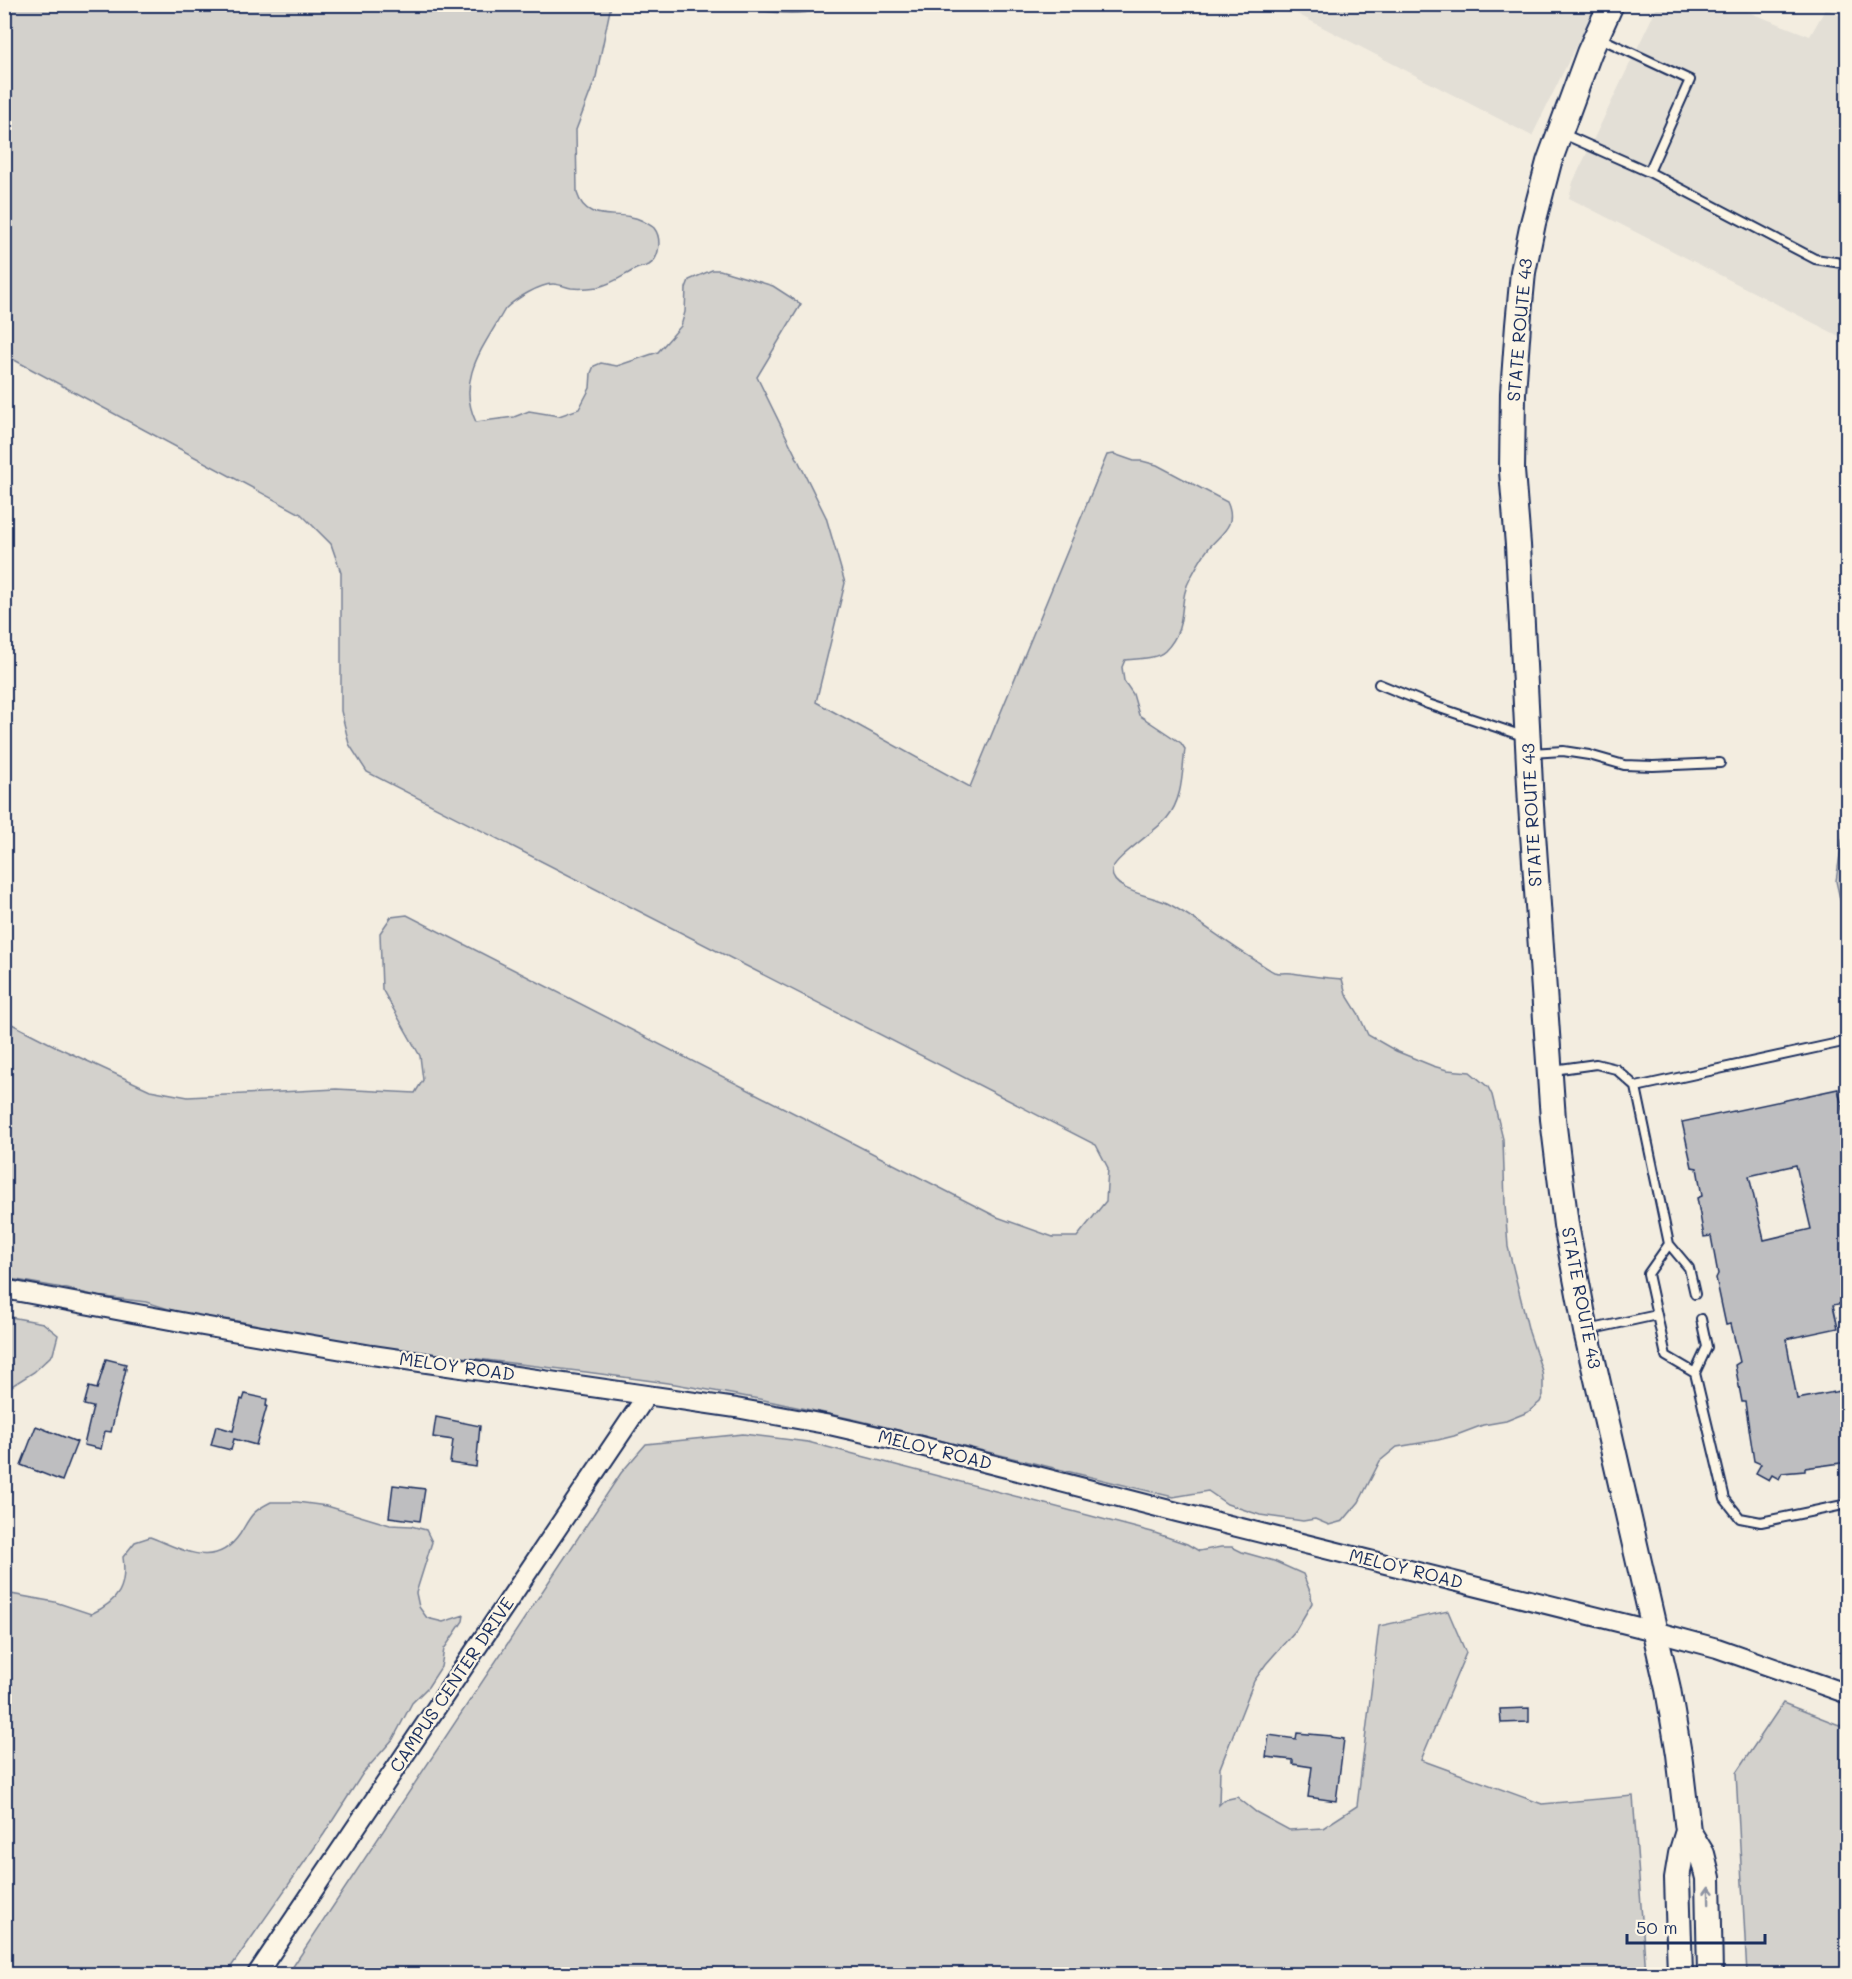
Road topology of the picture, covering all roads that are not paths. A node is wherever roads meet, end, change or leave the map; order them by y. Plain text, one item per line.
1 (1611, 4) edge
2 (1597, 36) junction
3 (1560, 132) junction
4 (1649, 172) junction
5 (1848, 264) edge
6 (1379, 684) dead end
7 (1528, 746) junction
8 (1720, 763) dead end
9 (1848, 1044) edge
10 (1549, 1071) junction
11 (1636, 1088) junction
12 (1669, 1244) junction
13 (4, 1289) edge
14 (1695, 1293) dead end
15 (1657, 1316) junction
16 (1701, 1319) dead end
17 (1586, 1331) junction
18 (1695, 1373) junction
19 (647, 1395) junction
20 (1848, 1504) edge
21 (1654, 1631) junction
22 (1848, 1694) edge
23 (1688, 1831) junction
24 (257, 1974) edge
25 (1680, 1974) edge
26 (1710, 1974) edge

1 - 2 main road, STATE ROUTE 43
2 - 3 main road, STATE ROUTE 43
2 - 4 lane
3 - 4 lane
3 - 7 main road, STATE ROUTE 43
4 - 5 lane
6 - 7 lane
7 - 8 lane
7 - 10 main road, STATE ROUTE 43
9 - 11 lane
10 - 11 lane
10 - 17 main road, STATE ROUTE 43
11 - 12 lane
12 - 14 lane
12 - 15 lane
13 - 19 street, MELOY ROAD
15 - 17 lane
15 - 18 lane
16 - 18 lane
17 - 21 main road, STATE ROUTE 43
18 - 20 lane
19 - 21 street, MELOY ROAD
19 - 24 street, CAMPUS CENTER DRIVE
21 - 22 street, MELOY ROAD
21 - 23 main road, STATE ROUTE 43
23 - 25 main road
26 -> 23 main road

